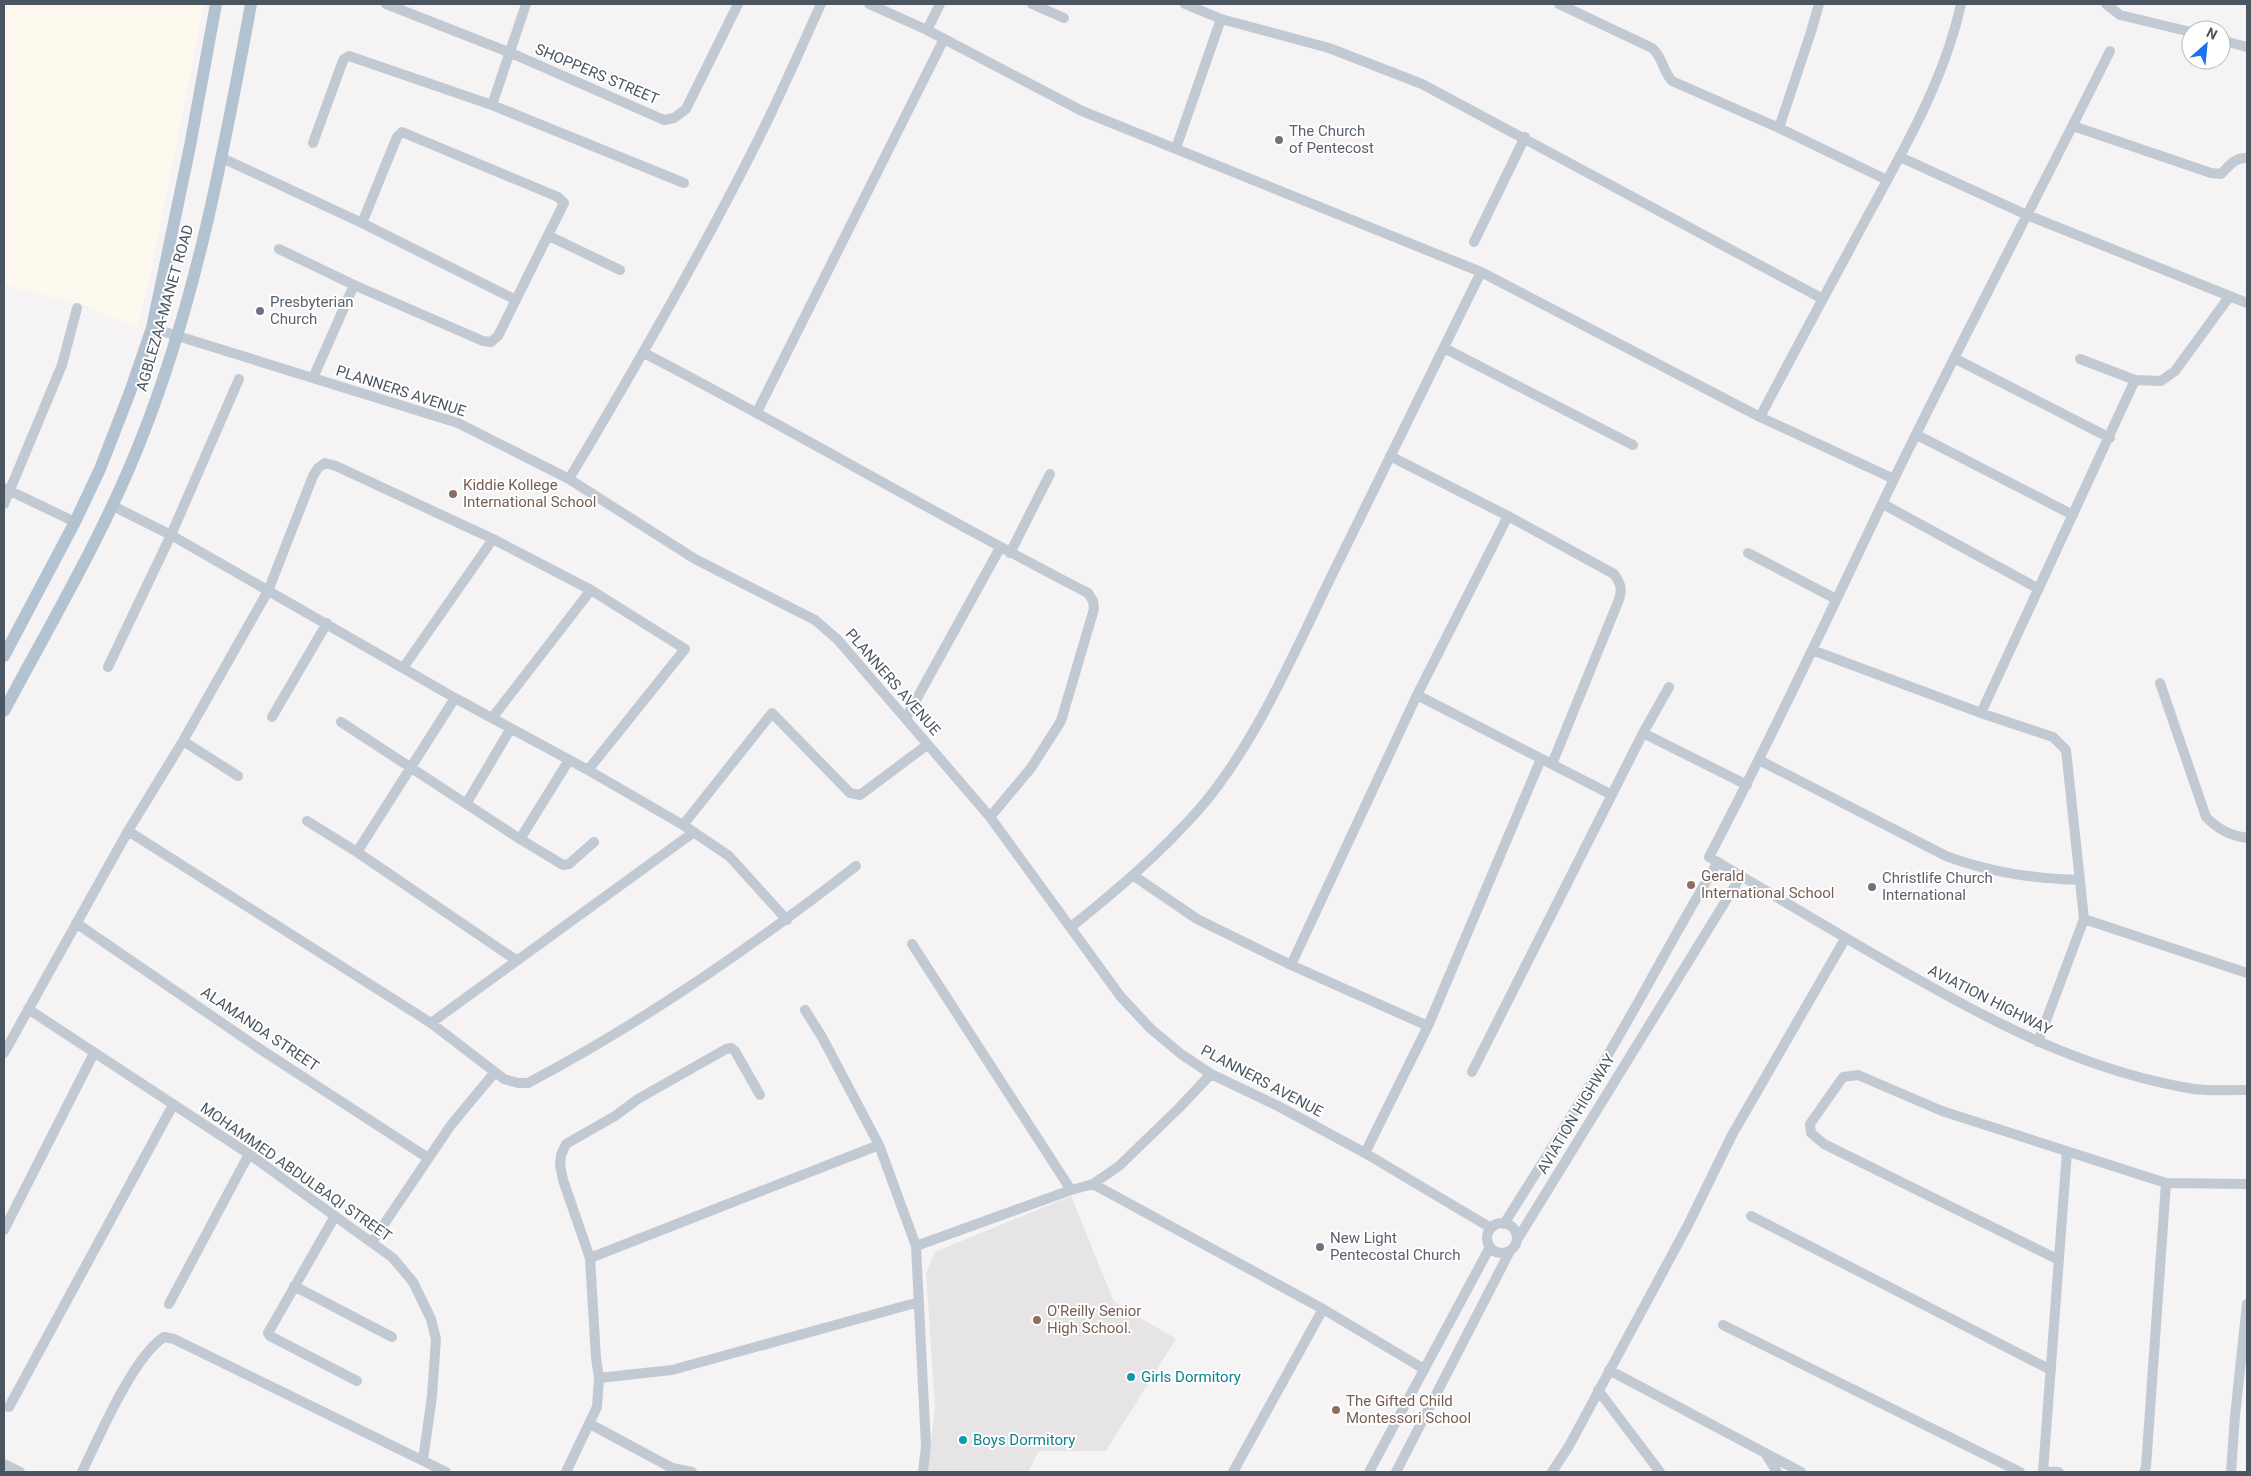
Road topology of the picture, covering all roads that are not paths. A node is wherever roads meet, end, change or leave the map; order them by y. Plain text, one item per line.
1 (216, 4) edge
2 (251, 4) edge
3 (386, 4) edge
4 (526, 4) edge
5 (738, 4) edge
6 (821, 4) edge
7 (869, 4) edge
8 (940, 4) edge
9 (1032, 4) edge
10 (1185, 4) edge
11 (1558, 4) edge
12 (1819, 4) edge
13 (1961, 4) edge
14 (2106, 4) edge
15 (1064, 18) dead end
16 (1221, 19) junction
17 (927, 30) junction
18 (2181, 30) edge
19 (944, 39) junction
20 (2231, 43) edge
21 (2247, 47) edge
22 (2110, 51) dead end
23 (510, 53) junction
24 (492, 105) junction
25 (2073, 126) junction
26 (1778, 128) junction
27 (1525, 137) junction
28 (314, 143) dead end
29 (1176, 148) junction
30 (222, 158) junction
31 (1900, 158) junction
32 (2247, 158) edge
33 (1887, 180) junction
34 (684, 183) dead end
35 (2027, 215) junction
36 (362, 223) junction
37 (549, 236) junction
38 (1474, 242) dead end
39 (279, 249) dead end
40 (620, 270) dead end
41 (1481, 272) junction
42 (354, 285) junction
43 (2229, 297) junction
44 (1823, 299) junction
45 (516, 300) junction
46 (2247, 303) edge
47 (77, 308) dead end
48 (152, 328) junction
49 (177, 336) junction
50 (1444, 348) junction
51 (644, 353) junction
52 (1954, 358) junction
53 (2080, 359) dead end
54 (313, 378) junction
55 (239, 379) dead end
56 (2135, 380) junction
57 (757, 412) junction
58 (1760, 416) junction
59 (1917, 435) junction
60 (2110, 438) junction
61 (1633, 445) dead end
62 (1390, 456) junction
63 (1050, 474) dead end
64 (569, 479) junction
65 (1894, 479) junction
66 (7, 490) edge
67 (4, 504) edge
68 (1883, 504) junction
69 (113, 506) junction
70 (2072, 515) junction
71 (1508, 516) junction
72 (75, 522) junction
73 (171, 535) junction
74 (493, 539) junction
75 (1005, 551) junction
76 (1748, 553) dead end
77 (2039, 589) junction
78 (591, 590) junction
79 (268, 592) junction
80 (1836, 599) junction
81 (327, 623) junction
82 (1812, 650) junction
83 (4, 656) edge
84 (108, 667) dead end
85 (403, 668) junction
86 (2160, 683) dead end
87 (1669, 687) dead end
88 (1417, 695) junction
89 (455, 698) junction
90 (4, 711) edge
91 (1981, 713) junction
92 (272, 717) dead end
93 (492, 718) junction
94 (906, 718) junction
95 (341, 722) dead end
96 (511, 728) junction
97 (1644, 733) junction
98 (183, 741) junction
99 (927, 745) junction
100 (1541, 759) junction
101 (570, 760) junction
102 (1759, 760) junction
103 (1552, 764) junction
104 (410, 767) junction
105 (588, 770) junction
106 (238, 776) dead end
107 (1747, 785) junction
108 (1612, 794) junction
109 (466, 804) junction
110 (990, 817) junction
111 (307, 821) dead end
112 (683, 825) junction
113 (128, 831) junction
114 (694, 832) junction
115 (2247, 838) edge
116 (520, 839) junction
117 (594, 842) dead end
118 (358, 852) junction
119 (1713, 859) junction
120 (856, 866) dead end
121 (1134, 876) junction
122 (1741, 876) junction
123 (2080, 880) junction
124 (2084, 919) junction
125 (787, 920) junction
126 (76, 923) junction
127 (1071, 927) junction
128 (1845, 939) junction
129 (912, 944) dead end
130 (516, 960) junction
131 (1291, 965) junction
132 (2247, 972) edge
133 (28, 1009) junction
134 (805, 1010) dead end
135 (431, 1023) junction
136 (1428, 1026) junction
137 (2038, 1042) junction
138 (4, 1052) edge
139 (94, 1053) junction
140 (494, 1072) junction
141 (1472, 1072) dead end
142 (1211, 1074) junction
143 (2247, 1090) edge
144 (760, 1094) dead end
145 (173, 1105) junction
146 (879, 1145) junction
147 (2067, 1152) junction
148 (1365, 1153) junction
149 (249, 1154) junction
150 (428, 1158) junction
151 (2166, 1183) junction
152 (1093, 1184) junction
153 (2247, 1184) edge
154 (1071, 1190) junction
155 (335, 1216) junction
156 (1751, 1216) dead end
157 (1504, 1224) junction
158 (1491, 1228) junction
159 (4, 1230) edge
160 (1517, 1240) junction
161 (372, 1242) junction
162 (916, 1246) junction
163 (1490, 1246) junction
164 (1510, 1251) junction
165 (590, 1258) junction
166 (2059, 1260) junction
167 (294, 1286) junction
168 (919, 1302) junction
169 (169, 1304) dead end
170 (2247, 1304) edge
171 (1323, 1309) junction
172 (1723, 1325) dead end
173 (392, 1337) dead end
174 (1424, 1369) junction
175 (1609, 1370) junction
176 (2051, 1370) junction
177 (599, 1378) junction
178 (357, 1382) dead end
179 (1598, 1390) junction
180 (9, 1407) dead end
181 (590, 1424) junction
182 (1767, 1455) junction
183 (423, 1460) junction
184 (4, 1464) edge
185 (20, 1472) edge
186 (82, 1472) edge
187 (446, 1472) edge
188 (566, 1472) edge
189 (692, 1472) edge
190 (923, 1472) edge
191 (1234, 1472) edge
192 (1369, 1472) edge
193 (1396, 1472) edge
194 (1552, 1472) edge
195 (1660, 1472) edge
196 (1777, 1472) edge
197 (1801, 1472) edge
198 (2020, 1472) edge
199 (2043, 1472) edge
200 (2059, 1472) edge
201 (2144, 1472) edge
202 (2231, 1472) edge

1 - 48 main road, AGBLEZAA-MANET ROAD
2 - 30 main road, AGBLEZAA-MANET ROAD
3 - 23 street, SHOPPERS STREET
4 - 23 street
5 - 23 street, SHOPPERS STREET
6 - 51 street
7 - 17 street
8 - 17 street
9 - 15 street
10 - 16 street
11 - 26 street
12 - 26 street
13 - 31 street
14 - 18 street
16 - 27 street
16 - 29 street
17 - 19 street
19 - 29 street
19 - 57 street
20 - 21 street
22 - 25 street
23 - 24 street
24 - 28 street
24 - 34 street
25 - 32 street
25 - 35 street
26 - 33 street
27 - 38 street
27 - 44 street
29 - 41 street
30 - 36 street
30 - 49 main road, AGBLEZAA-MANET ROAD
31 - 33 street
31 - 35 street
33 - 44 street
35 - 43 street
35 - 52 street
36 - 37 street
36 - 45 street
37 - 40 street
37 - 45 street
39 - 42 street
41 - 50 street
41 - 58 street
42 - 45 street
42 - 54 street
43 - 46 street
43 - 56 street
44 - 58 street
47 - 66 street
48 - 49 street, PLANNERS AVENUE
48 - 72 main road, AGBLEZAA-MANET ROAD
49 - 54 street, PLANNERS AVENUE
49 - 69 main road, AGBLEZAA-MANET ROAD
50 - 61 street
50 - 62 street
51 - 57 street
51 - 64 street
52 - 59 street
52 - 60 street
53 - 56 street
54 - 64 street, PLANNERS AVENUE
55 - 73 street
56 - 60 street
57 - 75 street
58 - 65 street
59 - 65 street
59 - 70 street
60 - 70 street
62 - 71 street
62 - 121 street
63 - 75 street
64 - 94 street, PLANNERS AVENUE
65 - 68 street
66 - 67 street
66 - 72 street
68 - 77 street
68 - 80 street
69 - 73 street
69 - 90 main road, AGBLEZAA-MANET ROAD
70 - 77 street
71 - 88 street
71 - 103 street
72 - 83 main road, AGBLEZAA-MANET ROAD
73 - 79 street
73 - 84 street
74 - 78 street
74 - 79 street
74 - 85 street
75 - 94 street
75 - 110 street
76 - 80 street
77 - 91 street
78 - 93 street
78 - 105 street
79 - 81 street
79 - 98 street
80 - 82 street
81 - 85 street
81 - 92 street
82 - 91 street
82 - 102 street
85 - 89 street
86 - 115 street
87 - 97 street
88 - 100 street
88 - 131 street
89 - 93 street
89 - 104 street
91 - 123 street
93 - 96 street
94 - 99 street, PLANNERS AVENUE
95 - 104 street
96 - 101 street
96 - 109 street
97 - 107 street
97 - 108 street
98 - 106 street
98 - 113 street
99 - 110 street, PLANNERS AVENUE
99 - 112 street
100 - 103 street
100 - 136 street
101 - 105 street
101 - 116 street
102 - 107 street
102 - 123 street
103 - 108 street
104 - 109 street
104 - 118 street
105 - 112 street
107 - 119 street
108 - 141 street
109 - 116 street
110 - 127 street, PLANNERS AVENUE
111 - 118 street
112 - 114 street
113 - 126 street
113 - 135 street
114 - 125 street
114 - 130 street
116 - 117 street
118 - 130 street
119 - 122 street, AVIATION HIGHWAY
119 - 157 street, AVIATION HIGHWAY
120 - 125 street
121 - 127 street
121 - 131 street
122 - 128 street, AVIATION HIGHWAY
122 - 160 street, AVIATION HIGHWAY
123 - 124 street
124 - 132 street
124 - 137 street
125 - 140 street
126 - 133 street
126 - 150 street, ALAMANDA STREET
127 - 142 street, PLANNERS AVENUE
128 - 137 street, AVIATION HIGHWAY
128 - 175 street
129 - 154 street
130 - 135 street
131 - 136 street
133 - 138 street
133 - 139 street, MOHAMMED ABDULBAQI STREET
134 - 146 street
135 - 140 street
136 - 148 street
137 - 143 street, AVIATION HIGHWAY
139 - 145 street, MOHAMMED ABDULBAQI STREET
139 - 159 street
140 - 150 street
142 - 148 street, PLANNERS AVENUE
142 - 152 street
144 - 165 street
145 - 149 street, MOHAMMED ABDULBAQI STREET
145 - 180 street
146 - 162 street
146 - 165 street
147 - 151 street
147 - 166 street
147 - 166 street
148 - 158 street, PLANNERS AVENUE
149 - 155 street, MOHAMMED ABDULBAQI STREET
149 - 169 street
150 - 161 street
151 - 153 street
151 - 201 street
152 - 154 street
152 - 171 street
154 - 162 street
155 - 161 street, MOHAMMED ABDULBAQI STREET
155 - 167 street
156 - 176 street
157 - 158 street
157 - 160 street
158 - 163 street
160 - 164 street
161 - 183 street, MOHAMMED ABDULBAQI STREET
162 - 168 street
163 - 164 street
163 - 174 street
164 - 193 street
165 - 177 street
166 - 176 street
167 - 173 street
167 - 178 street
168 - 177 street
168 - 190 street
170 - 202 street
171 - 174 street
171 - 191 street
172 - 198 street
174 - 192 street
175 - 179 street
175 - 182 street
176 - 199 street
177 - 181 street
179 - 194 street
179 - 195 street
181 - 188 street
181 - 189 street
182 - 196 street
182 - 197 street
183 - 186 street
183 - 187 street
184 - 185 street
199 - 200 street

